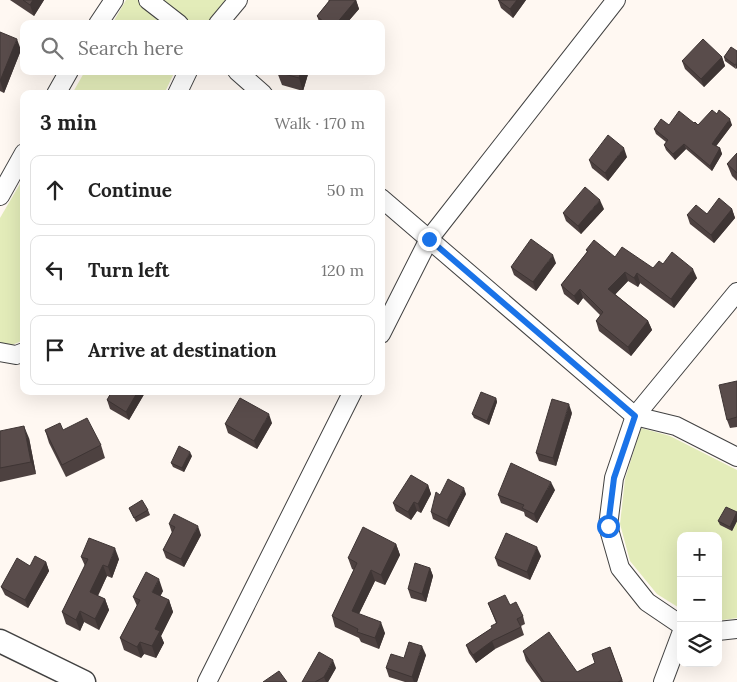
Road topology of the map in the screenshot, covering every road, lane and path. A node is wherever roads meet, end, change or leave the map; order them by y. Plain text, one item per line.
1 (114, 0) edge
2 (148, 0) edge
3 (238, 0) edge
4 (616, 0) edge
5 (101, 20) edge
6 (174, 20) edge
7 (221, 20) edge
8 (67, 75) edge
9 (186, 75) edge
10 (242, 75) edge
11 (58, 90) edge
12 (178, 90) edge
13 (258, 90) edge
14 (20, 160) edge
15 (0, 196) edge
16 (385, 201) edge
17 (429, 239) junction
18 (737, 292) edge
19 (385, 326) edge
20 (0, 352) edge
21 (20, 354) edge
22 (351, 395) edge
23 (635, 416) junction
24 (737, 456) edge
25 (677, 622) edge
26 (737, 630) edge
27 (722, 631) edge
28 (0, 641) edge
29 (677, 645) edge
30 (84, 682) edge
31 (207, 682) edge
32 (663, 682) edge

1 - 5 street
2 - 6 street
3 - 7 street
4 - 17 street
8 - 11 street
9 - 12 street
10 - 13 street
14 - 15 street
16 - 17 street
17 - 19 street
17 - 23 street
18 - 23 street
20 - 21 street
22 - 31 street
23 - 24 street
23 - 25 street
26 - 27 street
28 - 30 street
29 - 32 street

